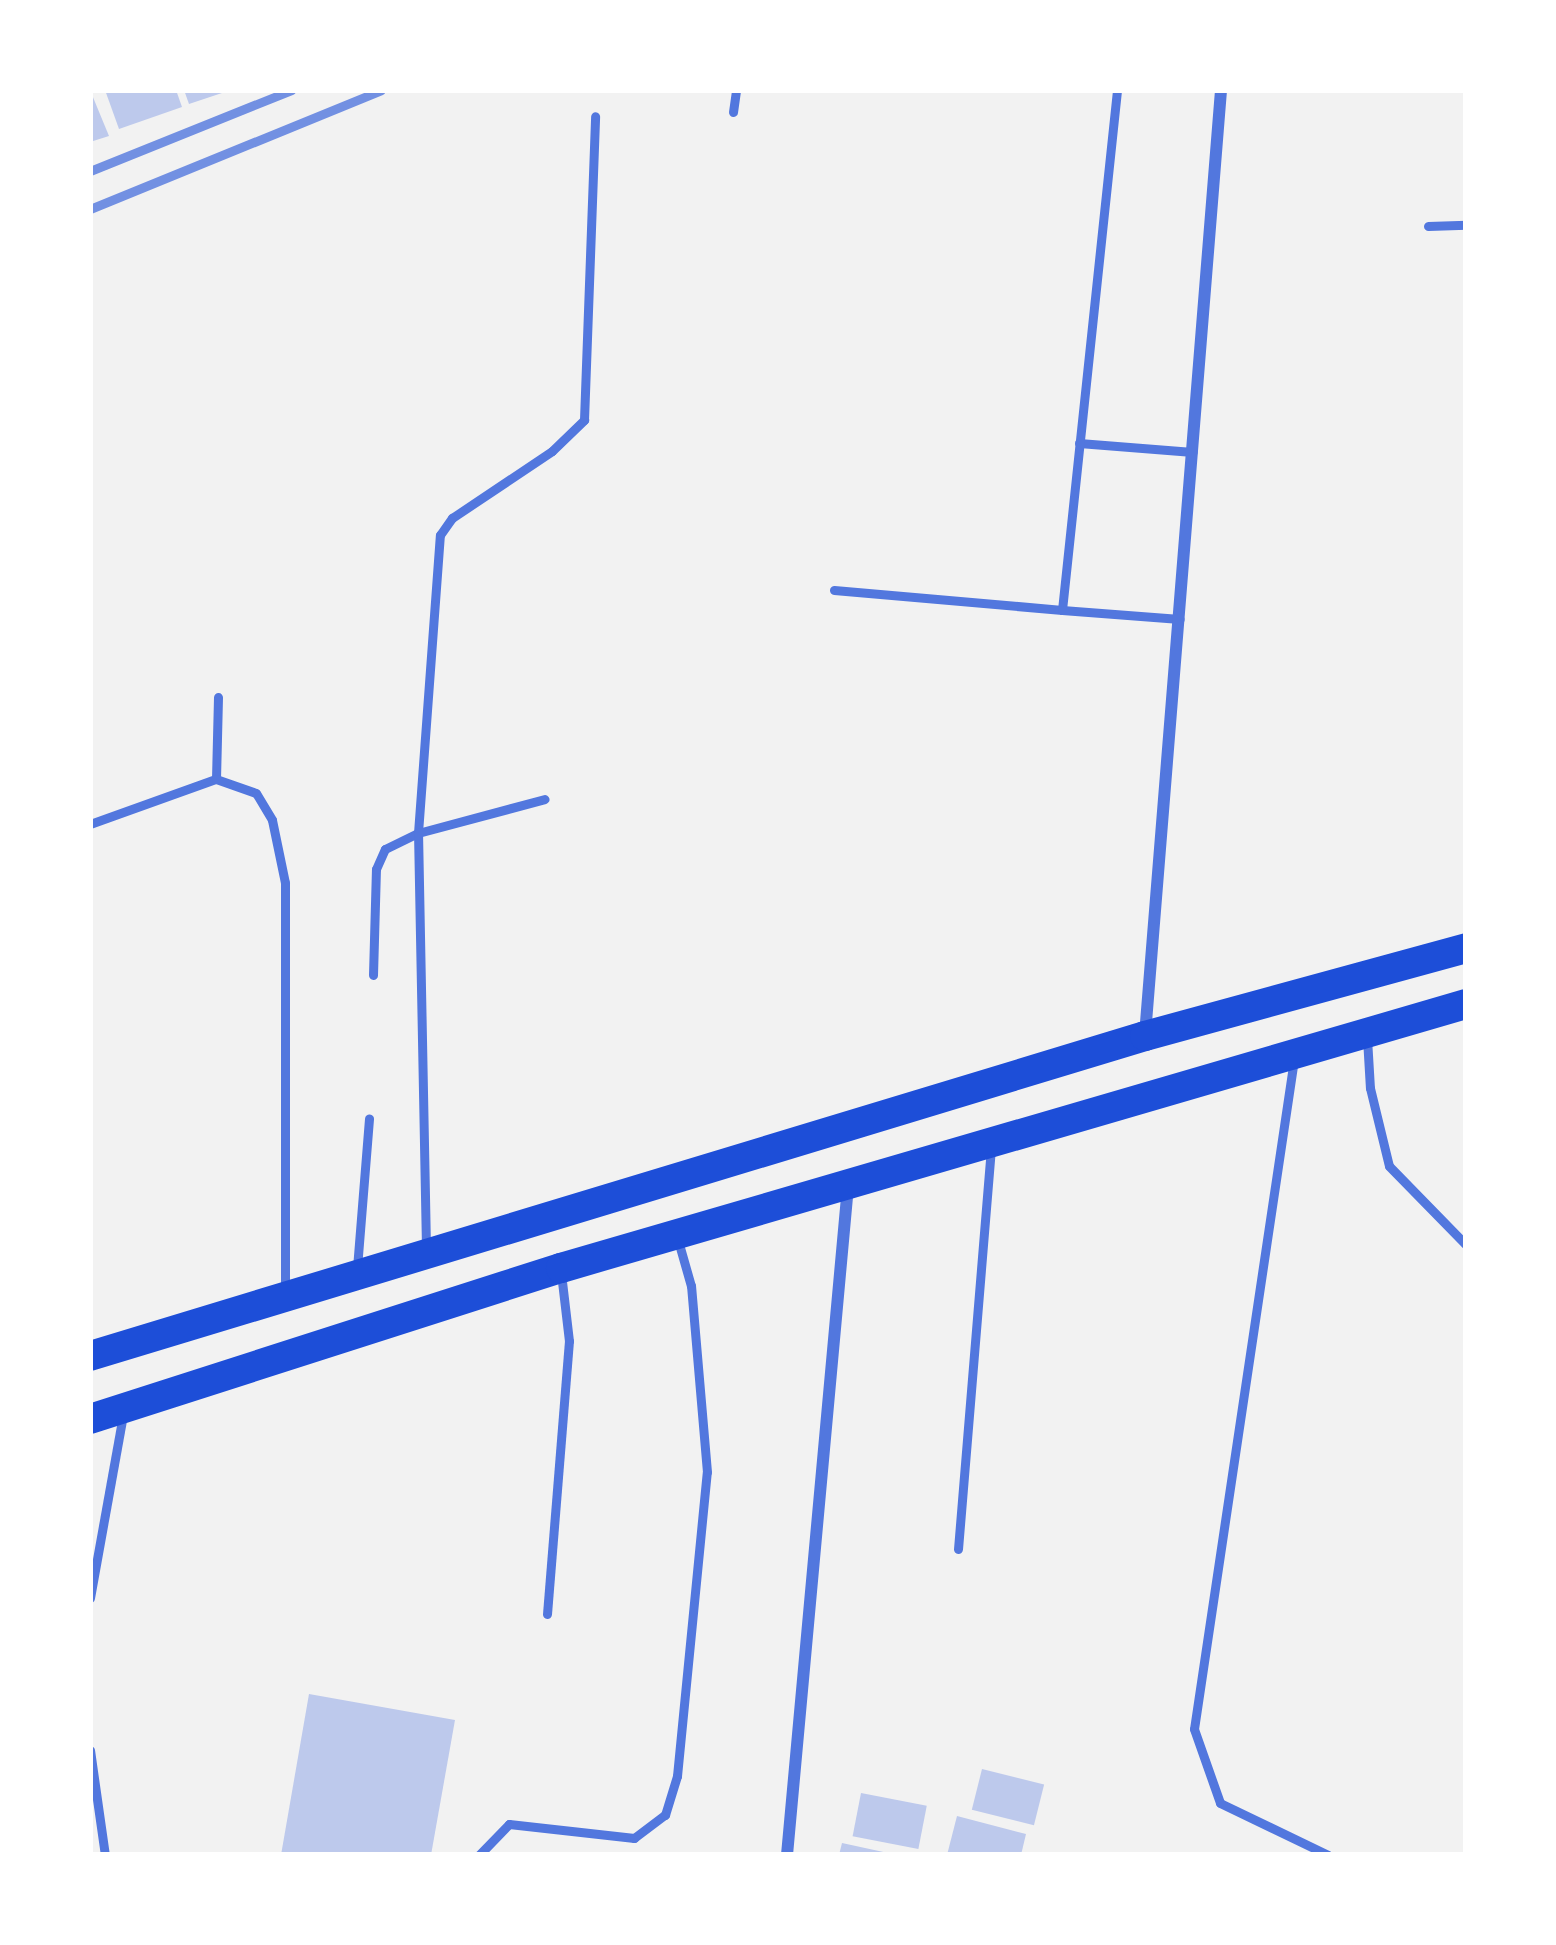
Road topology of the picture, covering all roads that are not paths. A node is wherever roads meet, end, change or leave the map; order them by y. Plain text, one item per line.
1 (736, 90) edge
2 (1117, 90) edge
3 (1221, 90) edge
4 (733, 112) dead end
5 (596, 116) dead end
6 (1466, 225) edge
7 (1428, 226) dead end
8 (1079, 443) junction
9 (1195, 452) junction
10 (834, 590) dead end
11 (1062, 610) junction
12 (1180, 619) junction
13 (218, 697) dead end
14 (216, 779) junction
15 (545, 799) dead end
16 (90, 824) edge
17 (418, 833) junction
18 (1466, 948) edge
19 (373, 975) dead end
20 (1466, 1004) edge
21 (1367, 1032) junction
22 (1145, 1036) junction
23 (1295, 1052) junction
24 (369, 1118) dead end
25 (992, 1139) junction
26 (848, 1184) junction
27 (676, 1236) junction
28 (1466, 1245) edge
29 (426, 1254) junction
30 (561, 1268) junction
31 (357, 1275) junction
32 (284, 1297) junction
33 (90, 1356) edge
34 (124, 1407) junction
35 (90, 1419) edge
36 (958, 1549) dead end
37 (90, 1598) edge
38 (548, 1615) dead end
39 (90, 1750) edge
40 (105, 1855) edge
41 (479, 1855) edge
42 (787, 1855) edge
43 (1328, 1855) edge

1 - 4 lane
2 - 8 lane
3 - 9 street
5 - 17 lane
6 - 7 lane
8 - 9 lane
8 - 11 lane
9 - 12 street
10 - 11 lane
11 - 12 lane
12 - 22 street
13 - 14 lane
14 - 16 lane
14 - 32 lane
15 - 17 lane
17 - 19 lane
17 - 29 lane
18 - 22 highway
20 - 21 highway
21 - 23 highway
21 - 28 lane
22 - 29 highway
23 - 25 highway
23 - 43 lane
24 - 31 lane
25 - 26 highway
25 - 36 lane
26 - 27 highway
26 - 42 street
27 - 30 highway
27 - 41 lane
29 - 31 highway
30 - 34 highway
30 - 38 lane
31 - 32 highway
32 - 33 highway
34 - 35 highway
34 - 37 lane
39 - 40 lane

